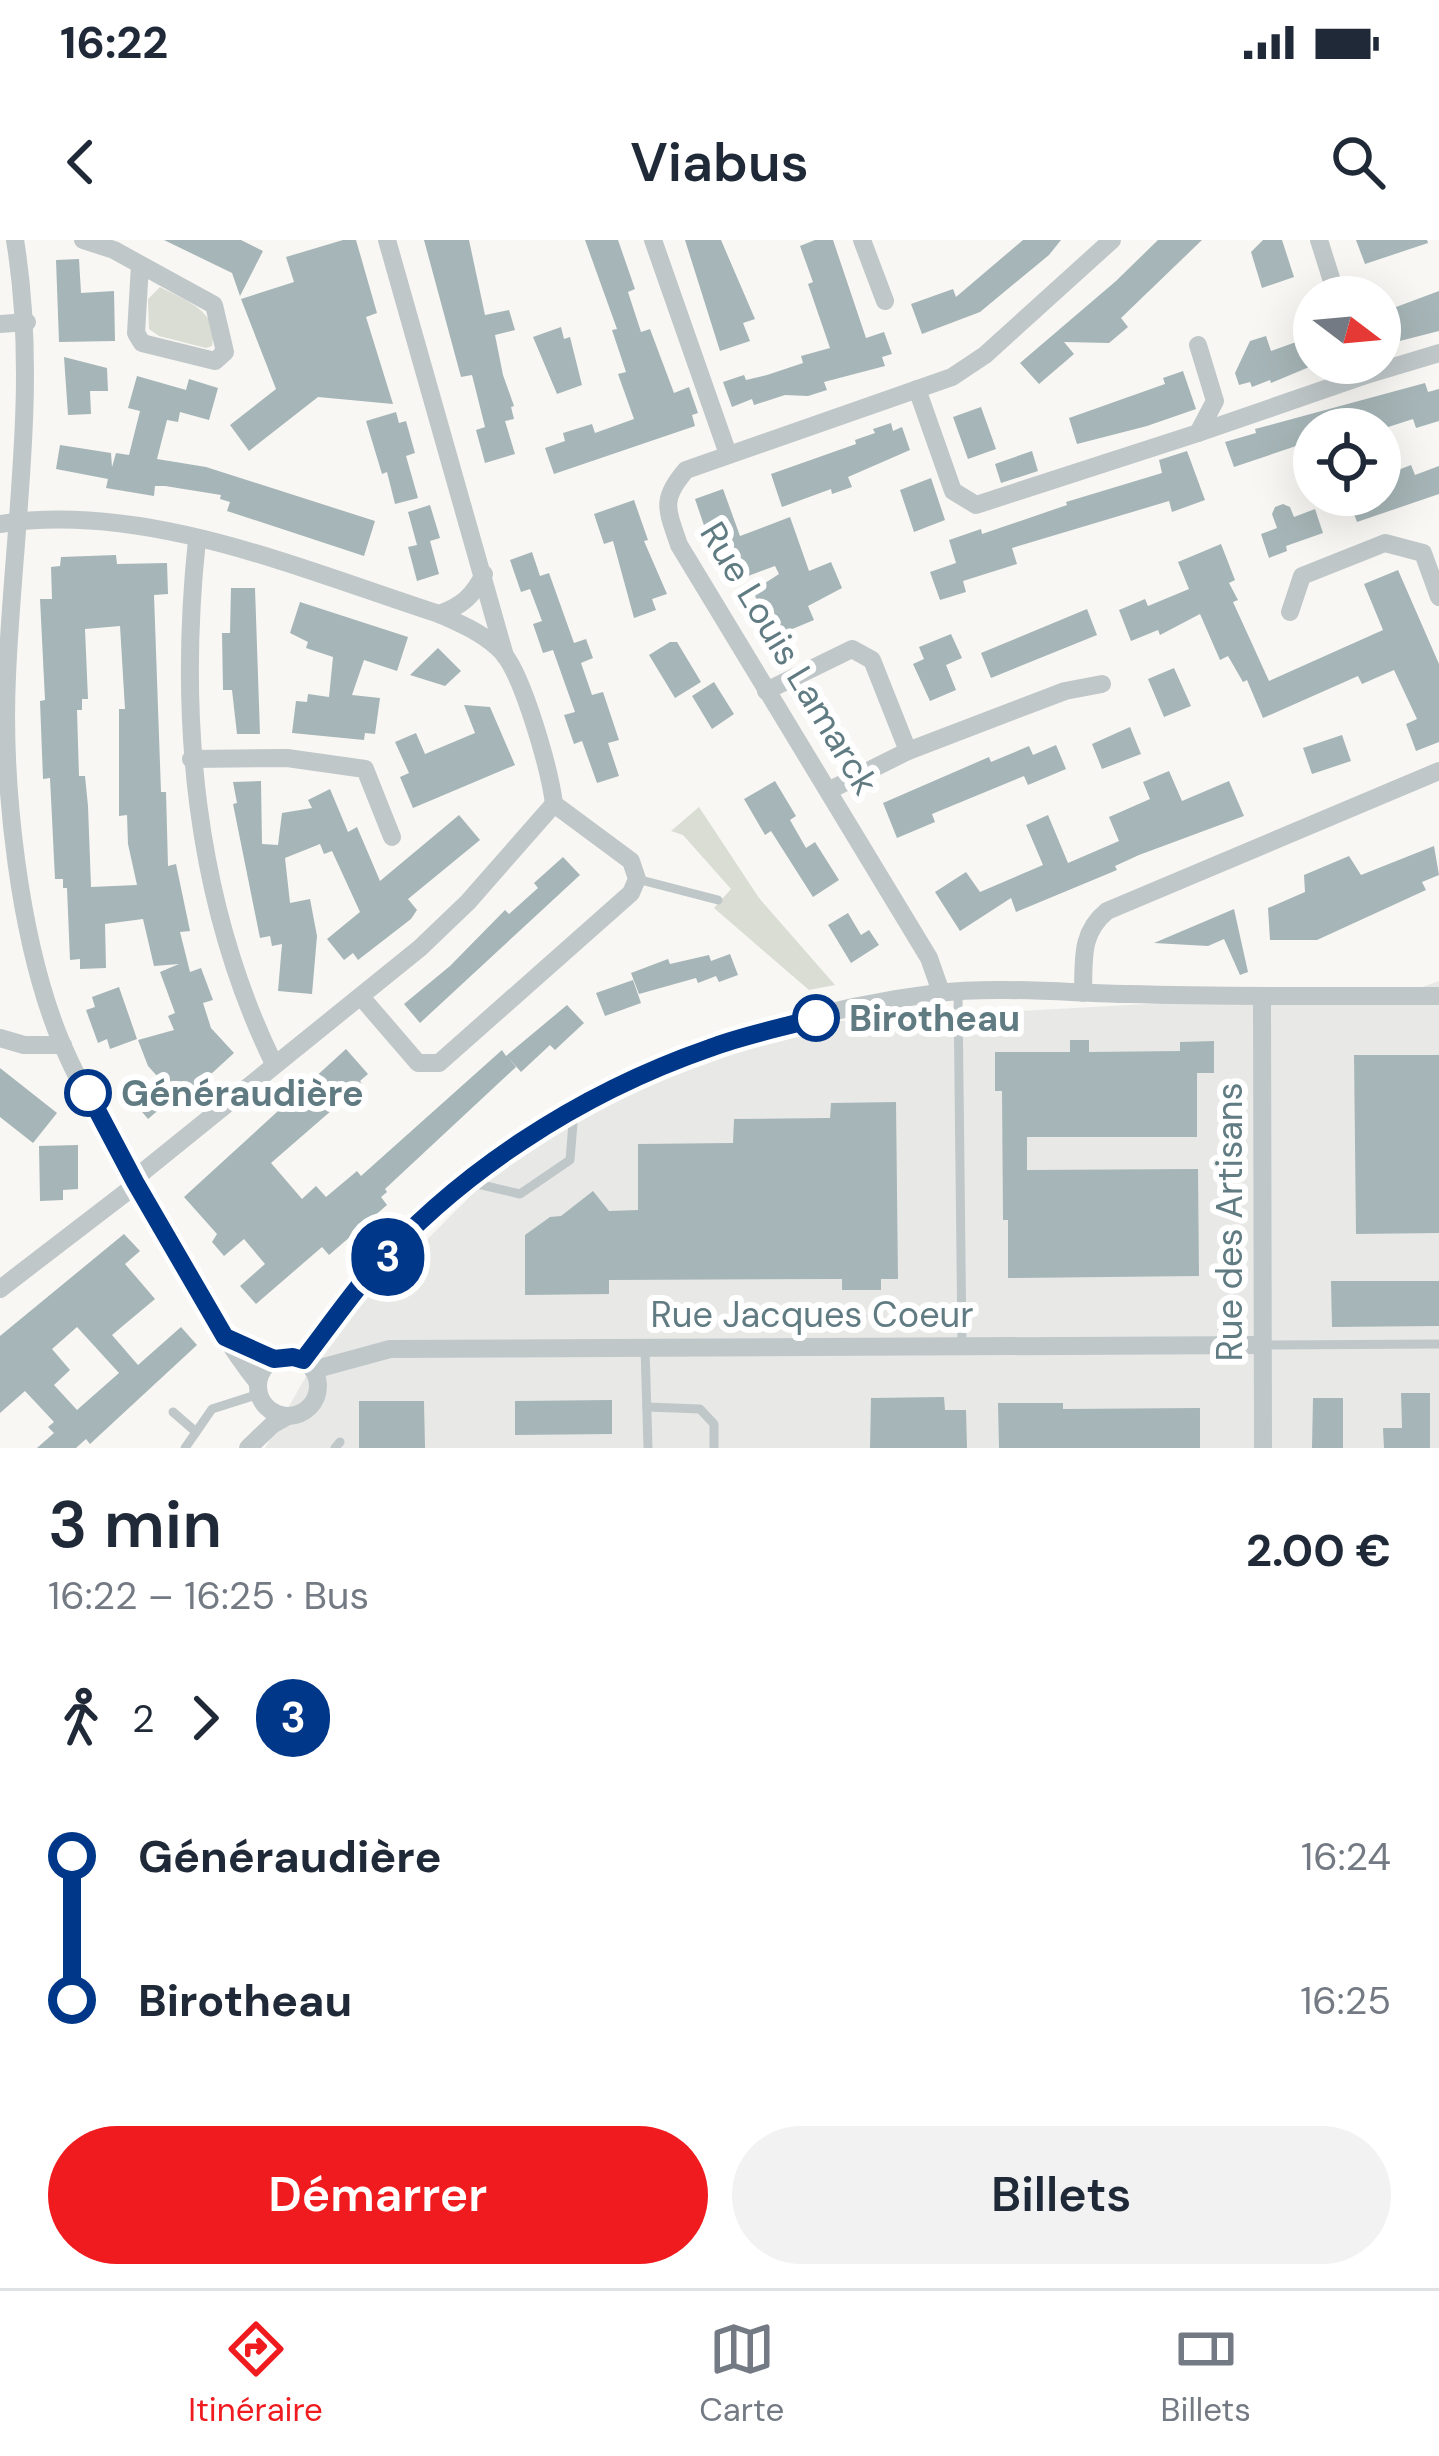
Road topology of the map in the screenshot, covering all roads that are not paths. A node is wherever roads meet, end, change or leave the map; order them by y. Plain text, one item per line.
1 (15, 240) edge
2 (83, 240) edge
3 (387, 240) edge
4 (653, 240) edge
5 (862, 240) edge
6 (1112, 240) edge
7 (1319, 240) edge
8 (140, 266) junction
9 (1330, 276) edge
10 (885, 301) dead end
11 (27, 322) junction
12 (0, 324) edge
13 (1198, 345) dead end
14 (1439, 352) edge
15 (1401, 361) edge
16 (1325, 384) edge
17 (917, 389) junction
18 (1198, 433) junction
19 (728, 454) junction
20 (9, 522) edge
21 (197, 540) junction
22 (484, 574) junction
23 (1439, 597) edge
24 (1289, 612) dead end
25 (439, 614) junction
26 (506, 656) junction
27 (1102, 684) dead end
28 (766, 691) junction
29 (908, 751) junction
30 (191, 759) junction
31 (1439, 770) edge
32 (830, 790) junction
33 (554, 804) junction
34 (392, 837) dead end
35 (637, 879) junction
36 (718, 900) dead end
37 (949, 993) junction
38 (1083, 993) junction
39 (1262, 996) junction
40 (1439, 996) edge
41 (362, 998) junction
42 (0, 1038) edge
43 (63, 1045) junction
44 (274, 1064) junction
45 (574, 1111) junction
46 (135, 1182) junction
47 (469, 1182) junction
48 (0, 1289) edge
49 (225, 1337) junction
50 (1439, 1344) edge
51 (1262, 1345) junction
52 (962, 1346) junction
53 (646, 1348) junction
54 (364, 1356) junction
55 (274, 1359) junction
56 (308, 1365) junction
57 (259, 1392) junction
58 (316, 1395) junction
59 (647, 1407) junction
60 (173, 1412) dead end
61 (288, 1416) junction
62 (196, 1432) junction
63 (185, 1448) edge
64 (248, 1448) edge
65 (648, 1448) edge
66 (714, 1448) edge
67 (1263, 1448) edge

1 - 11 street
2 - 8 street
3 - 22 street
4 - 19 street
5 - 10 street
6 - 17 street
7 - 9 street
8 - 8 street
11 - 12 street
11 - 20 street
13 - 18 street
14 - 15 street
16 - 18 street
17 - 18 street
17 - 19 street
19 - 28 street, Rue Louis Lamarck
20 - 21 street
20 - 43 street
21 - 25 street
21 - 30 street
22 - 25 street
22 - 26 street
23 - 24 street
25 - 26 street
26 - 33 street
27 - 29 street
28 - 29 street
28 - 32 street, Rue Louis Lamarck
29 - 32 street
30 - 34 street
30 - 44 street
31 - 38 street
32 - 37 street, Rue Louis Lamarck
33 - 35 street
33 - 41 street
35 - 36 lane
35 - 41 street
37 - 38 street
37 - 45 street
37 - 52 lane
38 - 39 street
39 - 40 street
39 - 51 street, Rue des Artisans
41 - 44 street
42 - 43 street
43 - 46 street
44 - 46 street
45 - 47 street
45 - 47 lane
46 - 48 street
46 - 49 street
47 - 56 street
49 - 55 street
49 - 57 street
50 - 51 lane
51 - 52 street, Rue Jacques Coeur
51 - 67 street, Rue des Artisans
52 - 53 street, Rue Jacques Coeur
53 - 54 street, Rue Jacques Coeur
53 - 59 lane
54 - 56 street, Rue Jacques Coeur
54 - 58 street
55 - 56 street
55 - 57 street
56 - 58 street
57 - 61 street
57 - 62 lane
57 - 64 street
58 - 61 street
59 - 65 lane
59 - 66 lane
60 - 62 lane
61 - 64 street
62 - 63 lane

